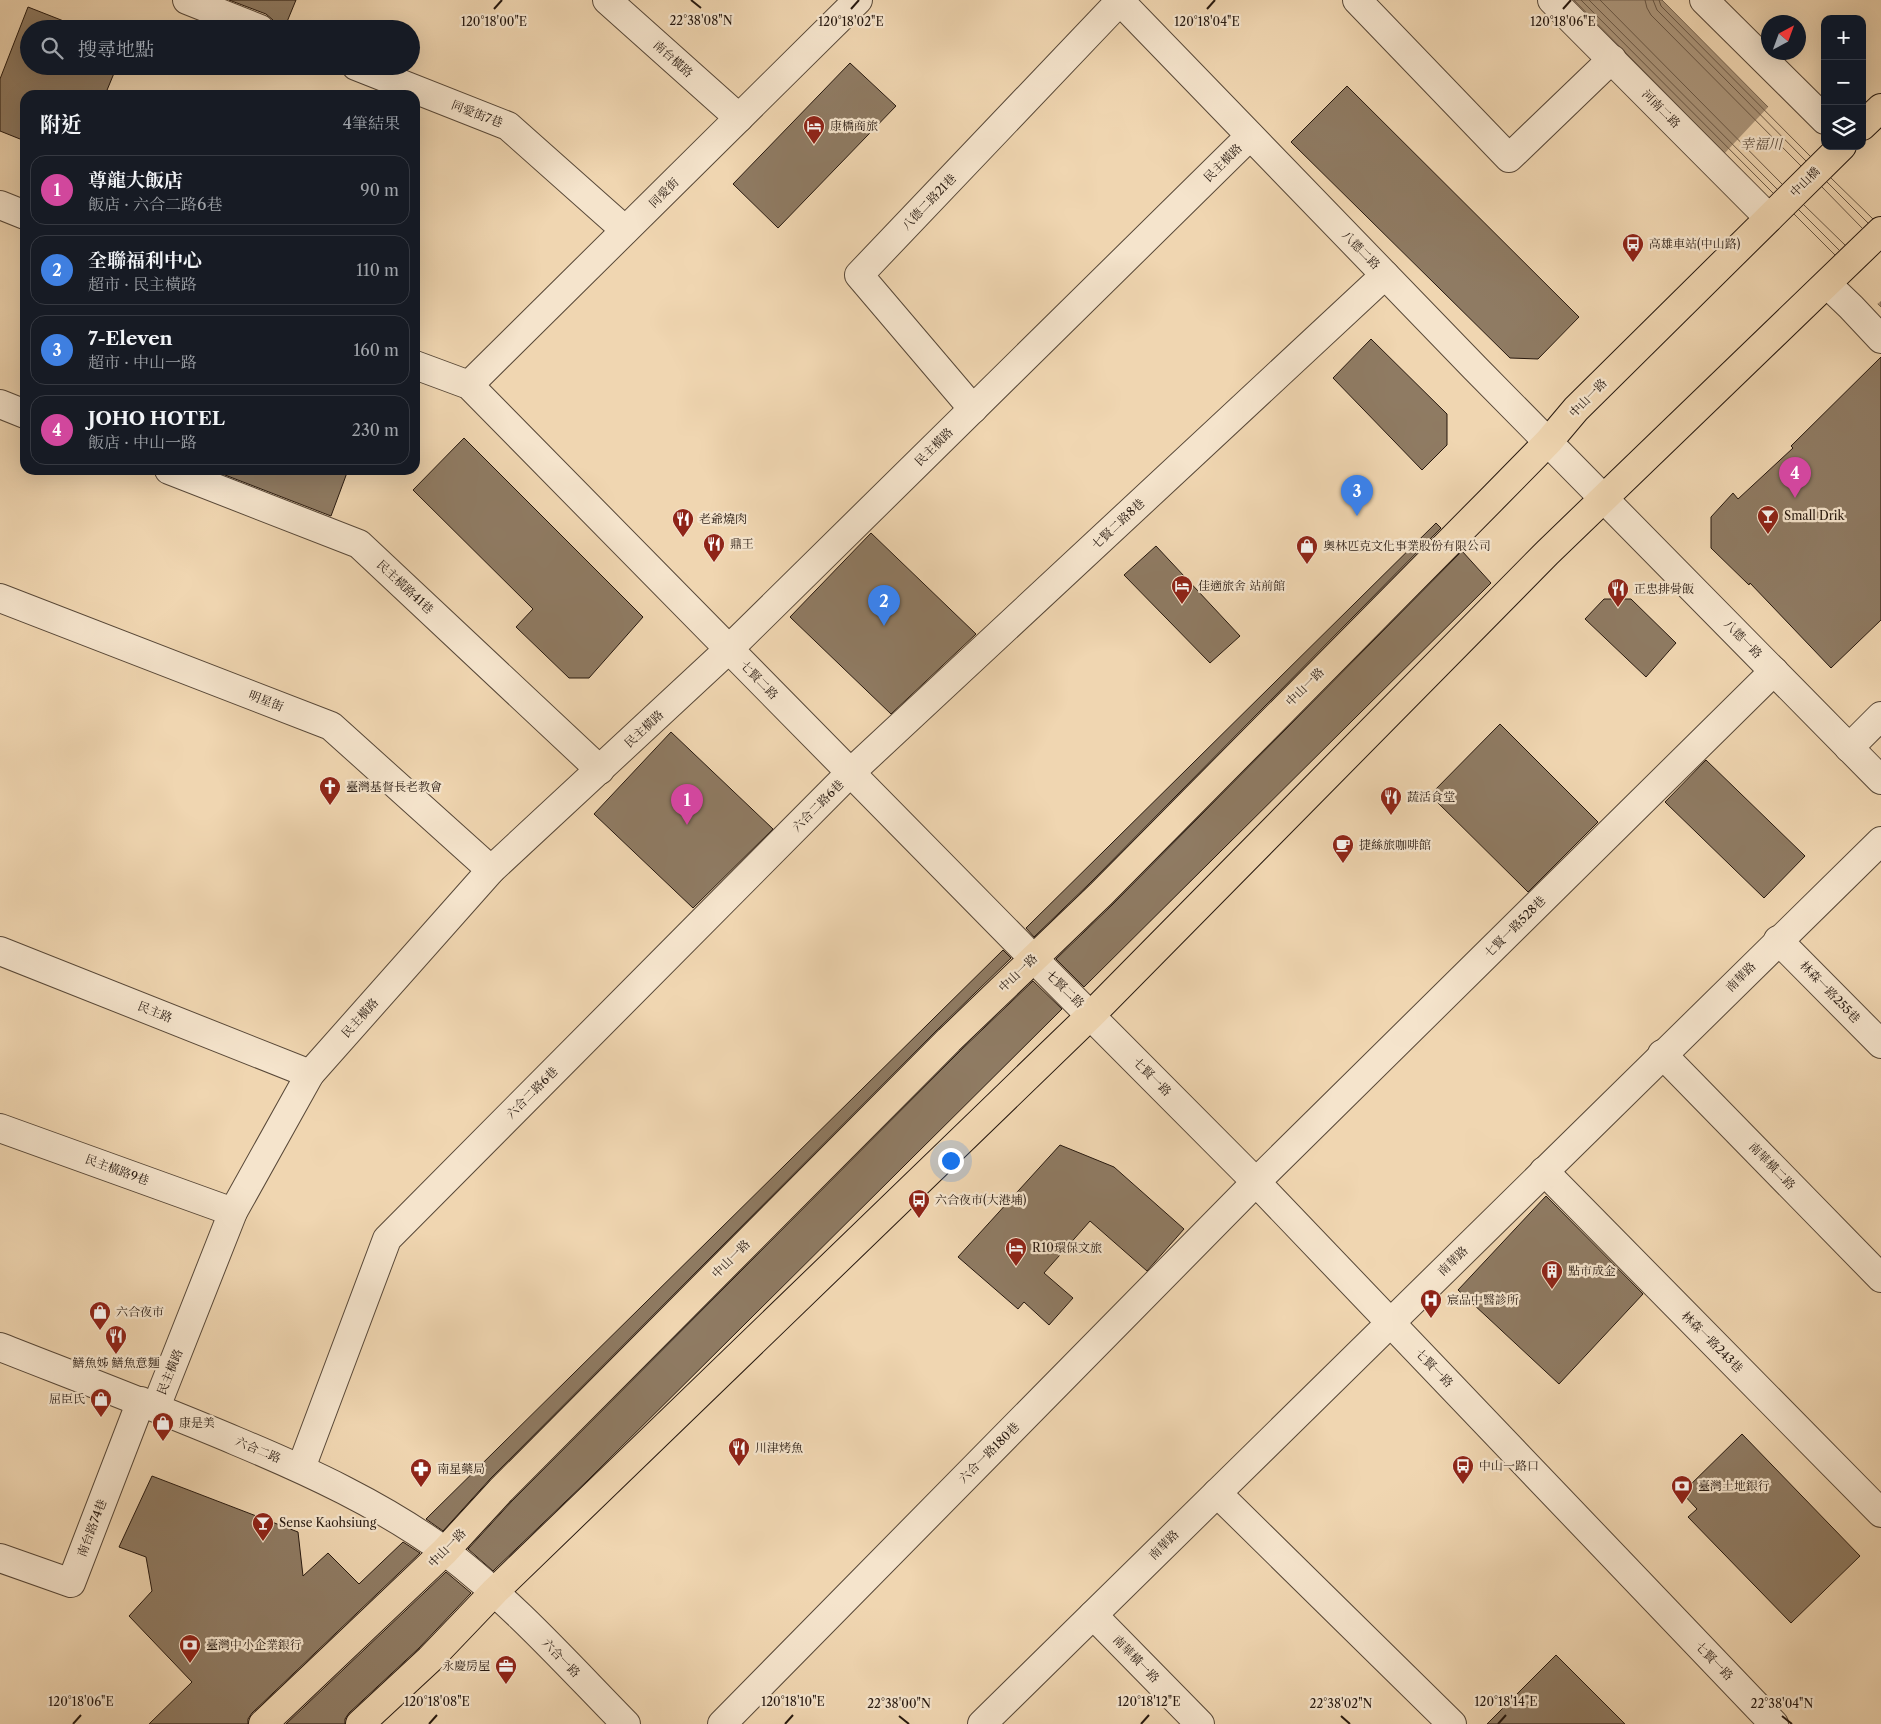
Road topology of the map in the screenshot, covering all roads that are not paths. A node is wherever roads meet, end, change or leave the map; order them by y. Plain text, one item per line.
1 (187, 0) edge
2 (607, 0) edge
3 (858, 0) edge
4 (1120, 0) edge
5 (1357, 0) edge
6 (1552, 0) edge
7 (1704, 0) edge
8 (237, 20) edge
9 (1612, 59) junction
10 (379, 75) edge
11 (417, 90) edge
12 (420, 91) edge
13 (1881, 108) edge
14 (1821, 116) edge
15 (739, 118) junction
16 (1866, 122) edge
17 (1250, 136) junction
18 (1838, 150) edge
19 (0, 205) edge
20 (20, 213) edge
21 (1769, 218) junction
22 (625, 230) junction
23 (1881, 231) edge
24 (1385, 276) junction
25 (1827, 284) junction
26 (1881, 339) edge
27 (420, 367) edge
28 (469, 385) junction
29 (0, 404) edge
30 (973, 409) junction
31 (20, 412) edge
32 (1548, 441) junction
33 (182, 475) edge
34 (1604, 498) junction
35 (0, 598) edge
36 (729, 650) junction
37 (1774, 671) junction
38 (1881, 716) edge
39 (1849, 748) junction
40 (600, 770) junction
41 (850, 774) junction
42 (1881, 780) edge
43 (1881, 841) edge
44 (491, 870) junction
45 (1778, 940) junction
46 (0, 951) edge
47 (1033, 958) junction
48 (1091, 1015) junction
49 (1881, 1044) edge
50 (1662, 1054) junction
51 (310, 1074) junction
52 (0, 1128) edge
53 (1544, 1171) junction
54 (1256, 1182) junction
55 (233, 1212) junction
56 (1881, 1278) edge
57 (1391, 1322) junction
58 (0, 1347) edge
59 (148, 1404) junction
60 (301, 1468) junction
61 (1217, 1493) junction
62 (1881, 1513) edge
63 (445, 1551) junction
64 (0, 1558) edge
65 (495, 1591) junction
66 (1093, 1615) junction
67 (263, 1724) edge
68 (360, 1724) edge
69 (626, 1724) edge
70 (722, 1724) edge
71 (982, 1724) edge
72 (1200, 1724) edge
73 (1452, 1724) edge
74 (1774, 1724) edge

1 - 8 street
2 - 15 street, 南台橫路
3 - 15 street, 同愛街
4 - 17 street, 八德二路
4 - 30 street, 八德二路21巷
5 - 9 street
6 - 9 street, 河南二路
7 - 14 street
9 - 21 street, 河南二路
10 - 11 street, 同愛街7巷
12 - 22 street, 同愛街7巷
13 - 16 main road
15 - 22 street, 同愛街
17 - 24 street, 八德二路
17 - 30 street, 民主橫路
18 - 21 main road, 中山橋
19 - 20 street
21 - 32 main road, 中山一路
22 - 28 street, 同愛街
23 - 25 main road
24 - 32 street, 八德二路
24 - 41 street, 七賢二路8巷
25 - 26 street
25 - 34 main road
27 - 28 street, 七賢二路
28 - 36 street, 七賢二路
29 - 31 street
30 - 36 street, 民主橫路
32 - 34 street, 八德二路
32 - 47 main road, 中山一路
33 - 40 street, 民主橫路41巷
34 - 37 street, 八德一路
34 - 48 main road
35 - 44 street, 明星街
36 - 40 street, 民主橫路
36 - 41 street, 七賢二路
37 - 39 street, 八德一路
37 - 54 street, 七賢一路528巷
38 - 39 street
39 - 42 street, 八德一路
40 - 44 street, 民主橫路
41 - 47 street, 七賢二路
41 - 60 street, 六合二路6巷
43 - 45 street, 南華路
44 - 51 street, 民主橫路
45 - 49 street, 林森一路255巷
45 - 50 street, 南華路
46 - 51 street, 民主路
47 - 48 street, 七賢二路
47 - 63 main road, 中山一路
48 - 54 street, 七賢一路
48 - 65 main road
50 - 53 street, 南華路
50 - 56 street, 南華橫二路
51 - 55 street, 民主橫路
52 - 55 street, 民主橫路9巷
53 - 57 street, 南華路
53 - 62 street, 林森一路243巷
54 - 57 street, 七賢一路
54 - 70 street, 六合一路180巷
55 - 59 street, 民主橫路
57 - 61 street, 南華路
57 - 74 street, 七賢一路
58 - 59 street, 六合二路
59 - 60 street, 六合二路
59 - 64 street, 南台路74巷
60 - 63 street, 六合二路
61 - 66 street, 南華路
61 - 73 street
63 - 65 street, 六合二路
63 - 67 main road, 中山一路
65 - 68 main road
65 - 69 street, 六合一路
66 - 71 street, 南華路
66 - 72 street, 南華橫一路

